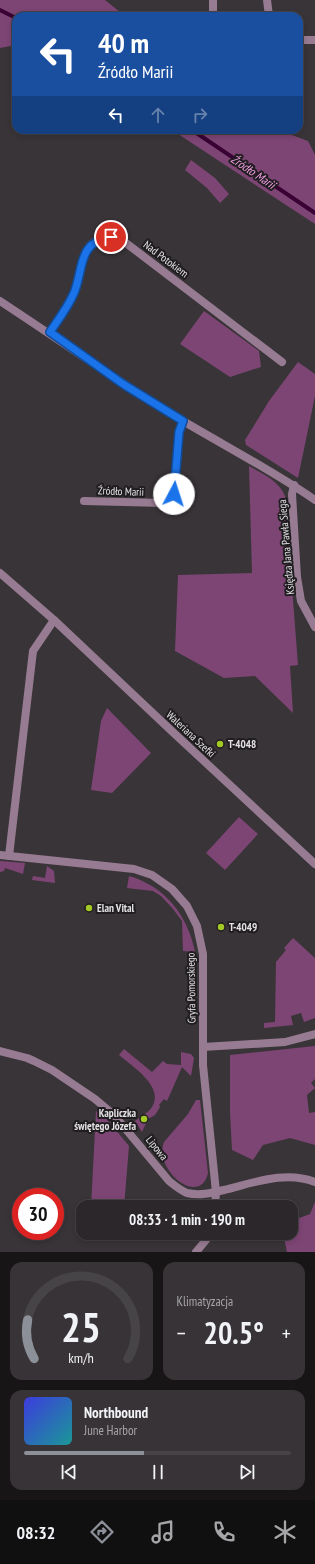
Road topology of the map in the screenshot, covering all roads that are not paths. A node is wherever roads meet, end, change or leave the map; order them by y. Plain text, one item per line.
1 (213, 0) edge
2 (267, 0) edge
3 (213, 12) edge
4 (268, 12) edge
5 (303, 40) edge
6 (315, 40) edge
7 (0, 301) edge
8 (50, 332) junction
9 (282, 362) dead end
10 (183, 421) junction
11 (294, 485) junction
12 (315, 500) edge
13 (84, 501) dead end
14 (0, 573) edge
15 (54, 620) junction
16 (315, 628) edge
17 (0, 855) edge
18 (9, 856) junction
19 (315, 864) edge
20 (315, 1034) edge
21 (203, 1047) junction
22 (0, 1051) edge
23 (315, 1182) edge
24 (216, 1192) junction
25 (215, 1200) edge
26 (206, 1240) edge
27 (196, 1252) edge

1 - 3 street
2 - 4 street
5 - 6 street
7 - 8 street
8 - 9 street, Nad Potokiem
8 - 10 street
10 - 11 street
10 - 13 street, Źródło Marii
11 - 12 street
11 - 16 street, Księdza Jana Pawła Siega
14 - 15 street, Waleriana Szefki
15 - 18 street
15 - 19 street, Waleriana Szefki
17 - 18 street, Gryfa Pomorskiego
18 - 21 street, Gryfa Pomorskiego
20 - 21 street
21 - 24 street, Gryfa Pomorskiego
22 - 24 street, Lipowa
23 - 24 street, Lipowa
24 - 25 street, Gryfa Pomorskiego
26 - 27 street

